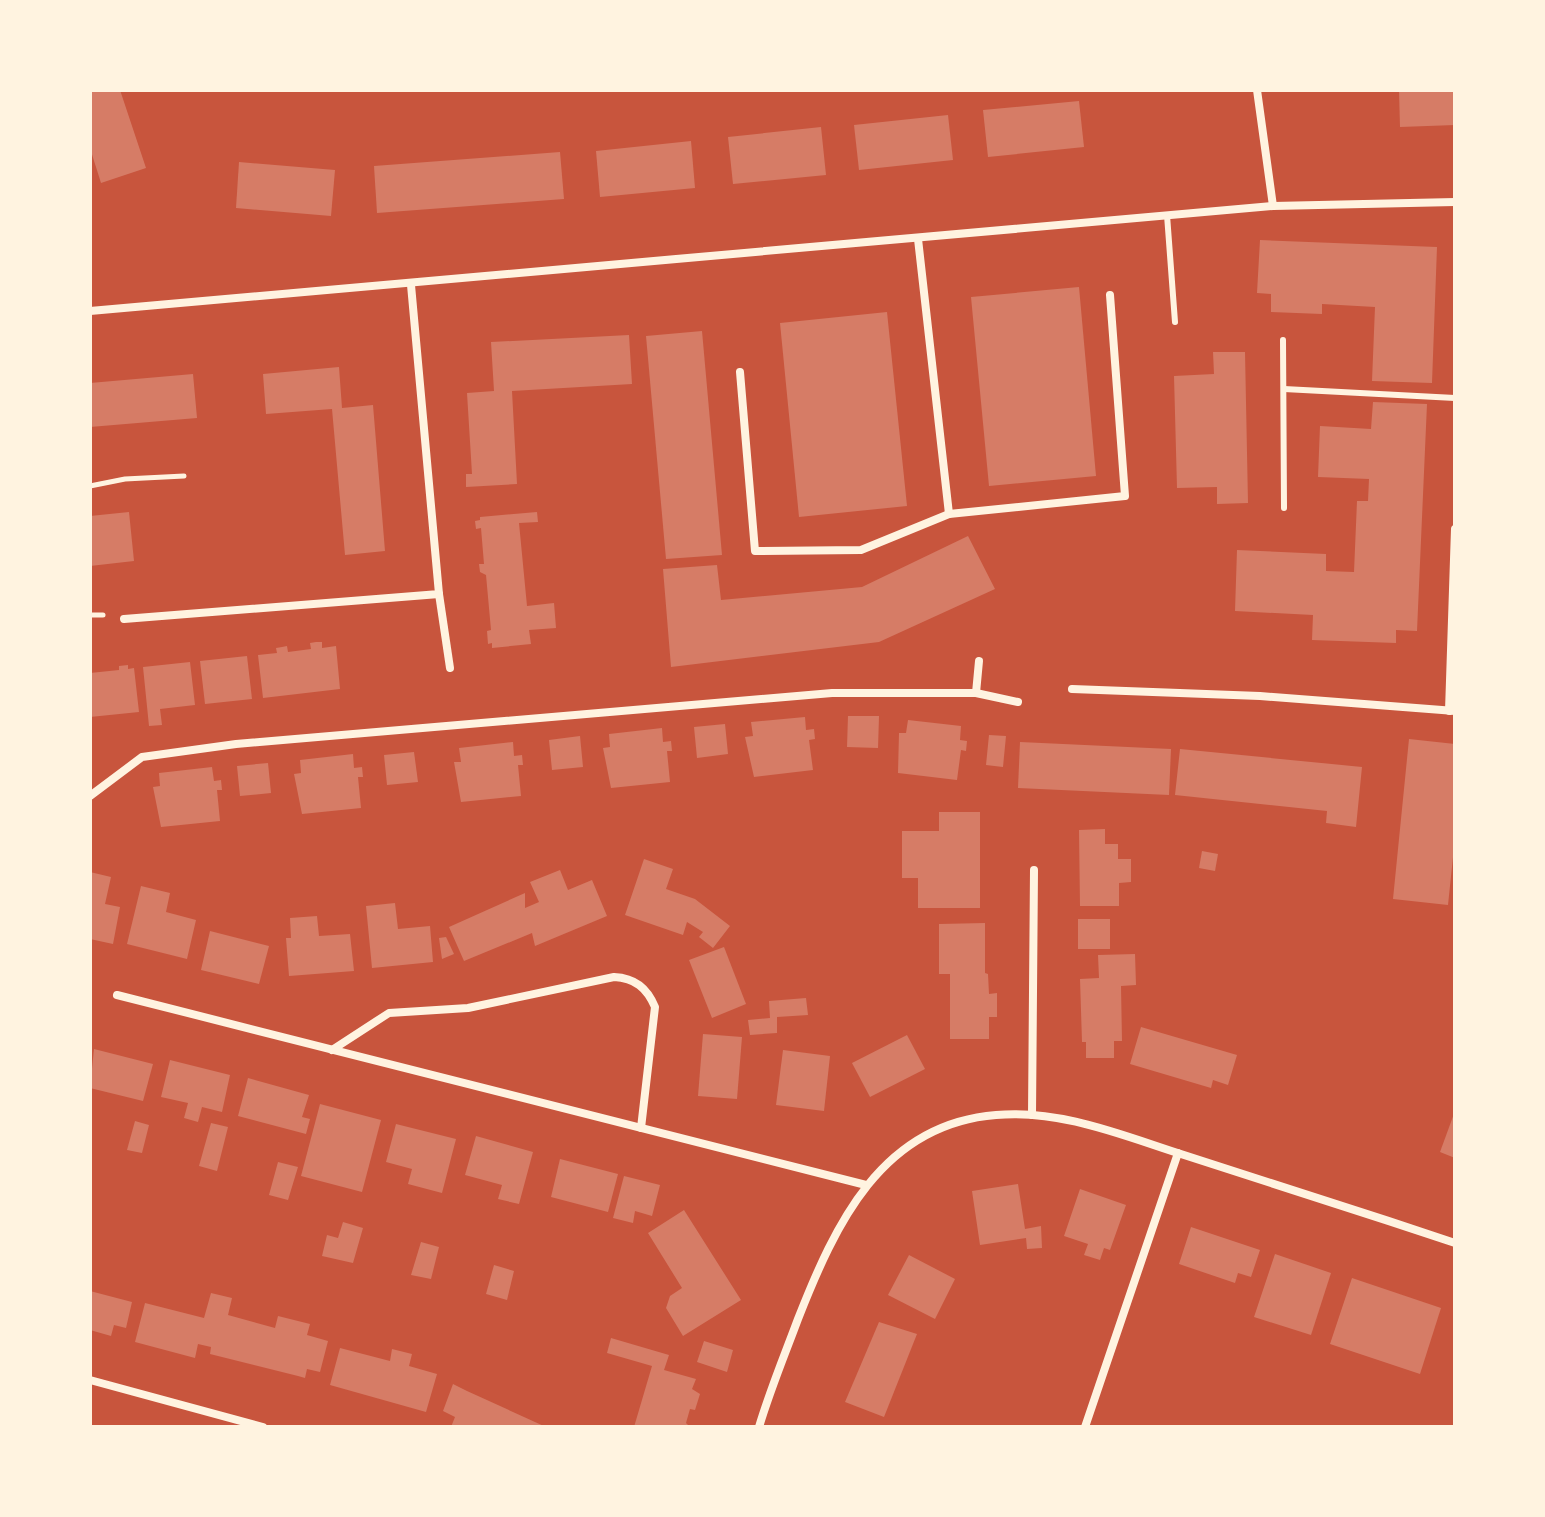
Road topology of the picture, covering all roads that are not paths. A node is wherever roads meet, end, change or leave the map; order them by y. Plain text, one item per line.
1 (1257, 90) edge
2 (1455, 202) edge
3 (1273, 206) junction
4 (1167, 215) junction
5 (918, 239) junction
6 (411, 285) junction
7 (1110, 295) dead end
8 (90, 311) edge
9 (1175, 322) dead end
10 (1283, 340) dead end
11 (740, 372) dead end
12 (1284, 389) junction
13 (1455, 398) edge
14 (1284, 508) dead end
15 (949, 514) junction
16 (1455, 529) edge
17 (439, 594) junction
18 (124, 619) dead end
19 (979, 661) dead end
20 (450, 668) dead end
21 (1072, 689) dead end
22 (976, 693) junction
23 (1018, 702) dead end
24 (1452, 711) edge
25 (90, 796) edge
26 (1034, 870) dead end
27 (117, 995) dead end
28 (332, 1050) junction
29 (1032, 1115) junction
30 (641, 1128) junction
31 (1178, 1153) junction
32 (866, 1185) junction
33 (1455, 1243) edge
34 (90, 1380) edge
35 (263, 1427) edge
36 (759, 1427) edge
37 (1085, 1427) edge

1 - 3 street
2 - 3 street
3 - 4 street
4 - 5 street
4 - 9 lane
5 - 6 street
5 - 15 street
6 - 8 street
6 - 17 street
7 - 15 street
10 - 12 lane
11 - 15 street
12 - 13 lane
12 - 14 lane
16 - 24 street
17 - 18 street
17 - 20 street
19 - 22 street
21 - 24 street
22 - 23 street
22 - 25 street
26 - 29 street
27 - 28 street
28 - 30 street
28 - 30 street
29 - 31 street
29 - 32 street
30 - 32 street
31 - 33 street
31 - 37 street
32 - 36 street
34 - 35 street

